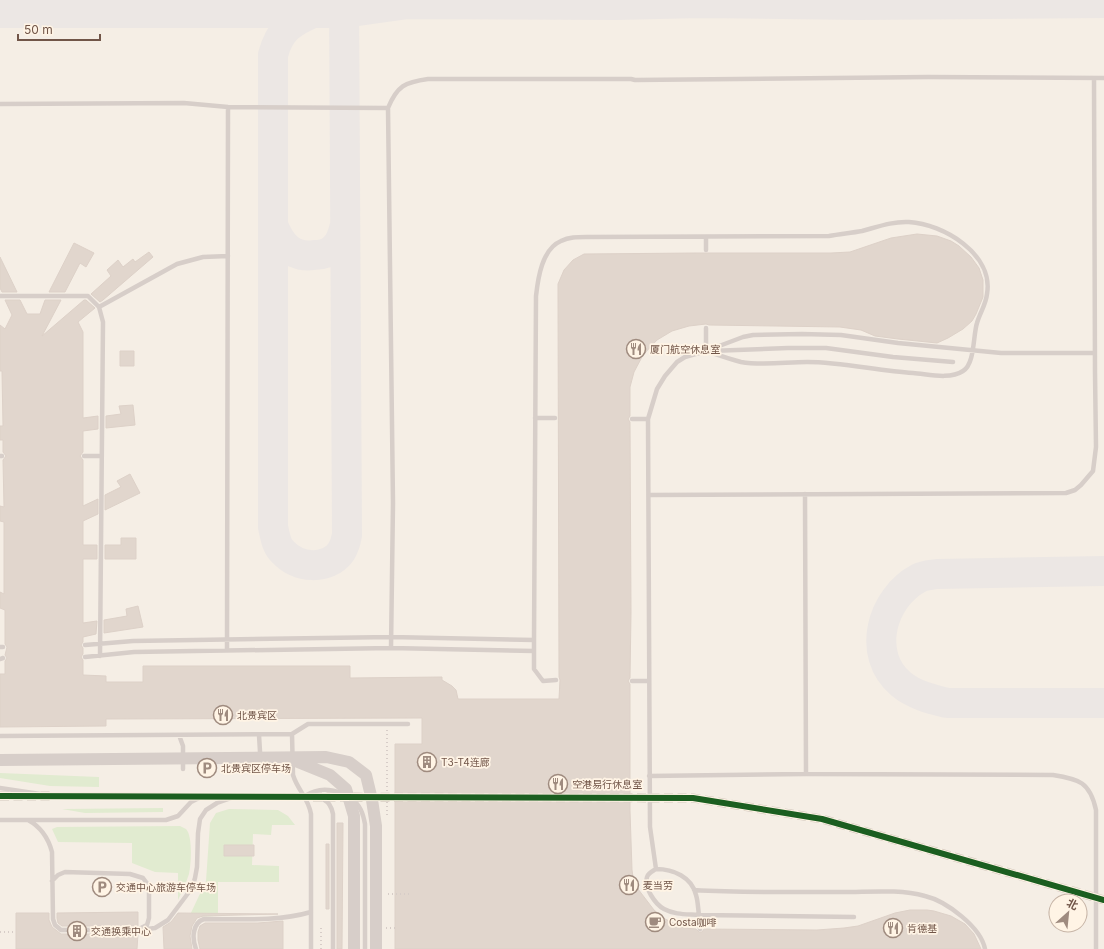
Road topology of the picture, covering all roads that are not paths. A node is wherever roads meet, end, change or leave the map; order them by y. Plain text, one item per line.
1 (1094, 78) junction
2 (1104, 78) edge
3 (0, 104) edge
4 (228, 107) junction
5 (388, 108) junction
6 (706, 237) junction
7 (706, 250) dead end
8 (228, 256) junction
9 (0, 296) edge
10 (99, 307) junction
11 (706, 328) dead end
12 (973, 350) junction
13 (706, 351) junction
14 (1095, 353) junction
15 (953, 362) dead end
16 (535, 418) junction
17 (555, 418) dead end
18 (632, 419) dead end
19 (648, 419) junction
20 (84, 456) dead end
21 (102, 456) junction
22 (805, 494) junction
23 (648, 495) junction
24 (391, 637) junction
25 (227, 640) junction
26 (534, 640) junction
27 (100, 644) junction
28 (85, 645) dead end
29 (391, 648) junction
30 (227, 650) junction
31 (534, 651) junction
32 (100, 656) junction
33 (85, 657) dead end
34 (556, 680) dead end
35 (632, 681) dead end
36 (649, 681) junction
37 (408, 724) dead end
38 (292, 734) junction
39 (179, 735) junction
40 (259, 735) junction
41 (0, 736) edge
42 (286, 757) junction
43 (0, 760) edge
44 (261, 768) dead end
45 (183, 769) dead end
46 (806, 774) junction
47 (649, 776) junction
48 (0, 788) edge
49 (204, 795) junction
50 (240, 795) junction
51 (305, 796) junction
52 (0, 820) edge
53 (28, 820) junction
54 (656, 869) junction
55 (52, 881) junction
56 (694, 890) junction
57 (310, 912) junction
58 (699, 915) junction
59 (854, 917) dead end
60 (700, 929) dead end
61 (139, 930) junction
62 (196, 949) edge
63 (311, 949) edge
64 (333, 949) edge
65 (354, 949) edge
66 (365, 949) edge
67 (376, 949) edge
68 (985, 949) edge
69 (1096, 949) edge

1 - 2 lane
1 - 5 lane
1 - 14 lane
3 - 4 lane
4 - 5 lane
4 - 8 lane
5 - 24 lane
6 - 7 lane
6 - 12 lane
6 - 16 lane
8 - 10 lane
8 - 25 lane
9 - 10 lane
10 - 21 lane
11 - 13 lane
12 - 13 lane
12 - 13 lane
12 - 14 lane
13 - 15 lane
13 - 19 lane
14 - 22 lane
16 - 17 lane
16 - 26 lane
18 - 19 lane
19 - 23 lane
20 - 21 lane
21 - 27 lane
22 - 23 lane
22 - 46 lane
23 - 36 lane
24 - 25 lane
24 - 26 lane
24 - 29 lane
25 - 27 lane
25 - 30 lane
26 - 31 lane
27 - 28 lane
27 - 32 lane
29 - 30 lane
29 - 31 lane
30 - 32 lane
31 - 34 lane
32 - 33 lane
35 - 36 lane
36 - 47 lane
37 - 38 lane
38 - 40 lane
38 - 51 lane
39 - 40 lane
39 - 41 lane
39 - 45 lane
40 - 44 lane
42 - 43 main road
42 - 65 main road
42 - 67 main road
46 - 47 lane
46 - 69 lane
47 - 54 lane
48 - 49 lane
49 - 50 lane
49 - 53 lane
50 - 51 lane
50 - 61 lane
51 - 57 lane
51 - 64 lane
51 - 66 lane
52 - 53 lane
53 - 55 lane
54 - 56 lane
54 - 58 lane
55 - 61 lane
55 - 61 lane
56 - 58 lane
56 - 68 lane
57 - 62 lane
57 - 63 lane
58 - 59 lane
58 - 60 lane

